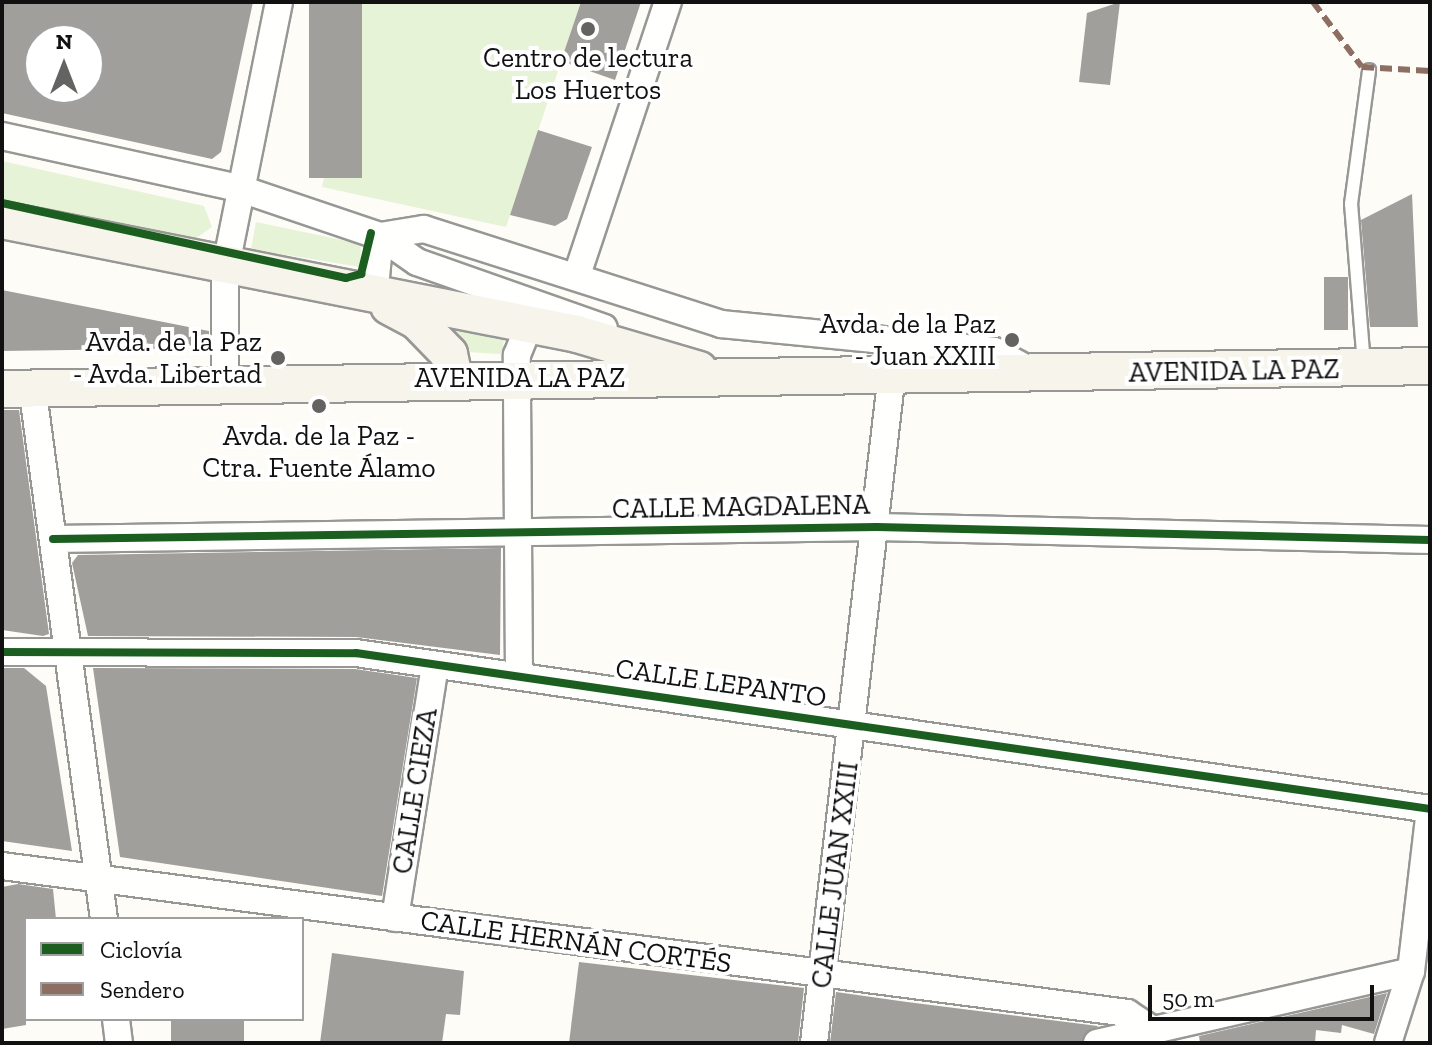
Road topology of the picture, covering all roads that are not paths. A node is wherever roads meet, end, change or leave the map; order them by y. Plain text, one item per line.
1 (279, 2) edge
2 (668, 2) edge
3 (1369, 70) dead end
4 (2, 136) edge
5 (238, 188) junction
6 (2, 220) edge
7 (380, 236) junction
8 (225, 270) junction
9 (577, 275) junction
10 (374, 298) junction
11 (529, 325) junction
12 (643, 349) junction
13 (1430, 366) edge
14 (1364, 369) junction
15 (892, 373) junction
16 (1038, 374) junction
17 (454, 377) junction
18 (518, 377) junction
19 (715, 378) junction
20 (225, 381) junction
21 (17, 388) edge
22 (877, 527) junction
23 (519, 532) junction
24 (53, 539) junction
25 (1430, 540) edge
26 (2, 652) edge
27 (69, 656) junction
28 (435, 665) junction
29 (519, 676) junction
30 (854, 725) junction
31 (1430, 809) edge
32 (2, 866) edge
33 (99, 879) junction
34 (104, 917) edge
35 (395, 918) junction
36 (1411, 971) junction
37 (823, 974) junction
38 (116, 1021) edge
39 (1147, 1026) junction
40 (119, 1043) edge
41 (814, 1043) edge
42 (1097, 1043) edge
43 (1388, 1043) edge

1 - 5 street
2 - 9 street
3 - 14 lane
4 - 5 street
5 - 7 street
5 - 8 street
6 - 8 main road
7 - 9 street, AVENIDA LA PAZ
7 - 10 street
7 - 12 street
8 - 10 main road
8 - 20 street
9 - 16 street, AVENIDA LA PAZ
10 - 11 main road
10 - 17 main road
11 - 12 main road
11 - 18 street
12 - 19 main road
13 - 14 main road, AVENIDA LA PAZ
14 - 16 main road, AVENIDA LA PAZ
15 - 16 main road, AVENIDA LA PAZ
15 - 19 main road, AVENIDA LA PAZ
15 - 22 street, CALLE JUAN XXIII
17 - 18 main road, AVENIDA LA PAZ
17 - 20 main road, AVENIDA LA PAZ
18 - 19 main road, AVENIDA LA PAZ
18 - 23 street
20 - 21 main road, AVENIDA LA PAZ
21 - 24 street
22 - 23 street, CALLE MAGDALENA
22 - 25 street, CALLE MAGDALENA
22 - 30 street, CALLE JUAN XXIII
23 - 24 street, CALLE MAGDALENA
23 - 29 street
24 - 27 street
26 - 27 street, CALLE LEPANTO
27 - 28 street, CALLE LEPANTO
27 - 33 street
28 - 29 street, CALLE LEPANTO
28 - 35 street, CALLE CIEZA
29 - 30 street, CALLE LEPANTO
30 - 31 street, CALLE LEPANTO
30 - 37 street, CALLE JUAN XXIII
31 - 36 street
32 - 33 street, CALLE HERNÁN CORTÉS
33 - 34 street
33 - 35 street, CALLE HERNÁN CORTÉS
35 - 37 street, CALLE HERNÁN CORTÉS
36 - 39 street
36 - 43 street
37 - 39 street, CALLE HERNÁN CORTÉS
37 - 41 street, CALLE JUAN XXIII
38 - 40 street
39 - 42 street

